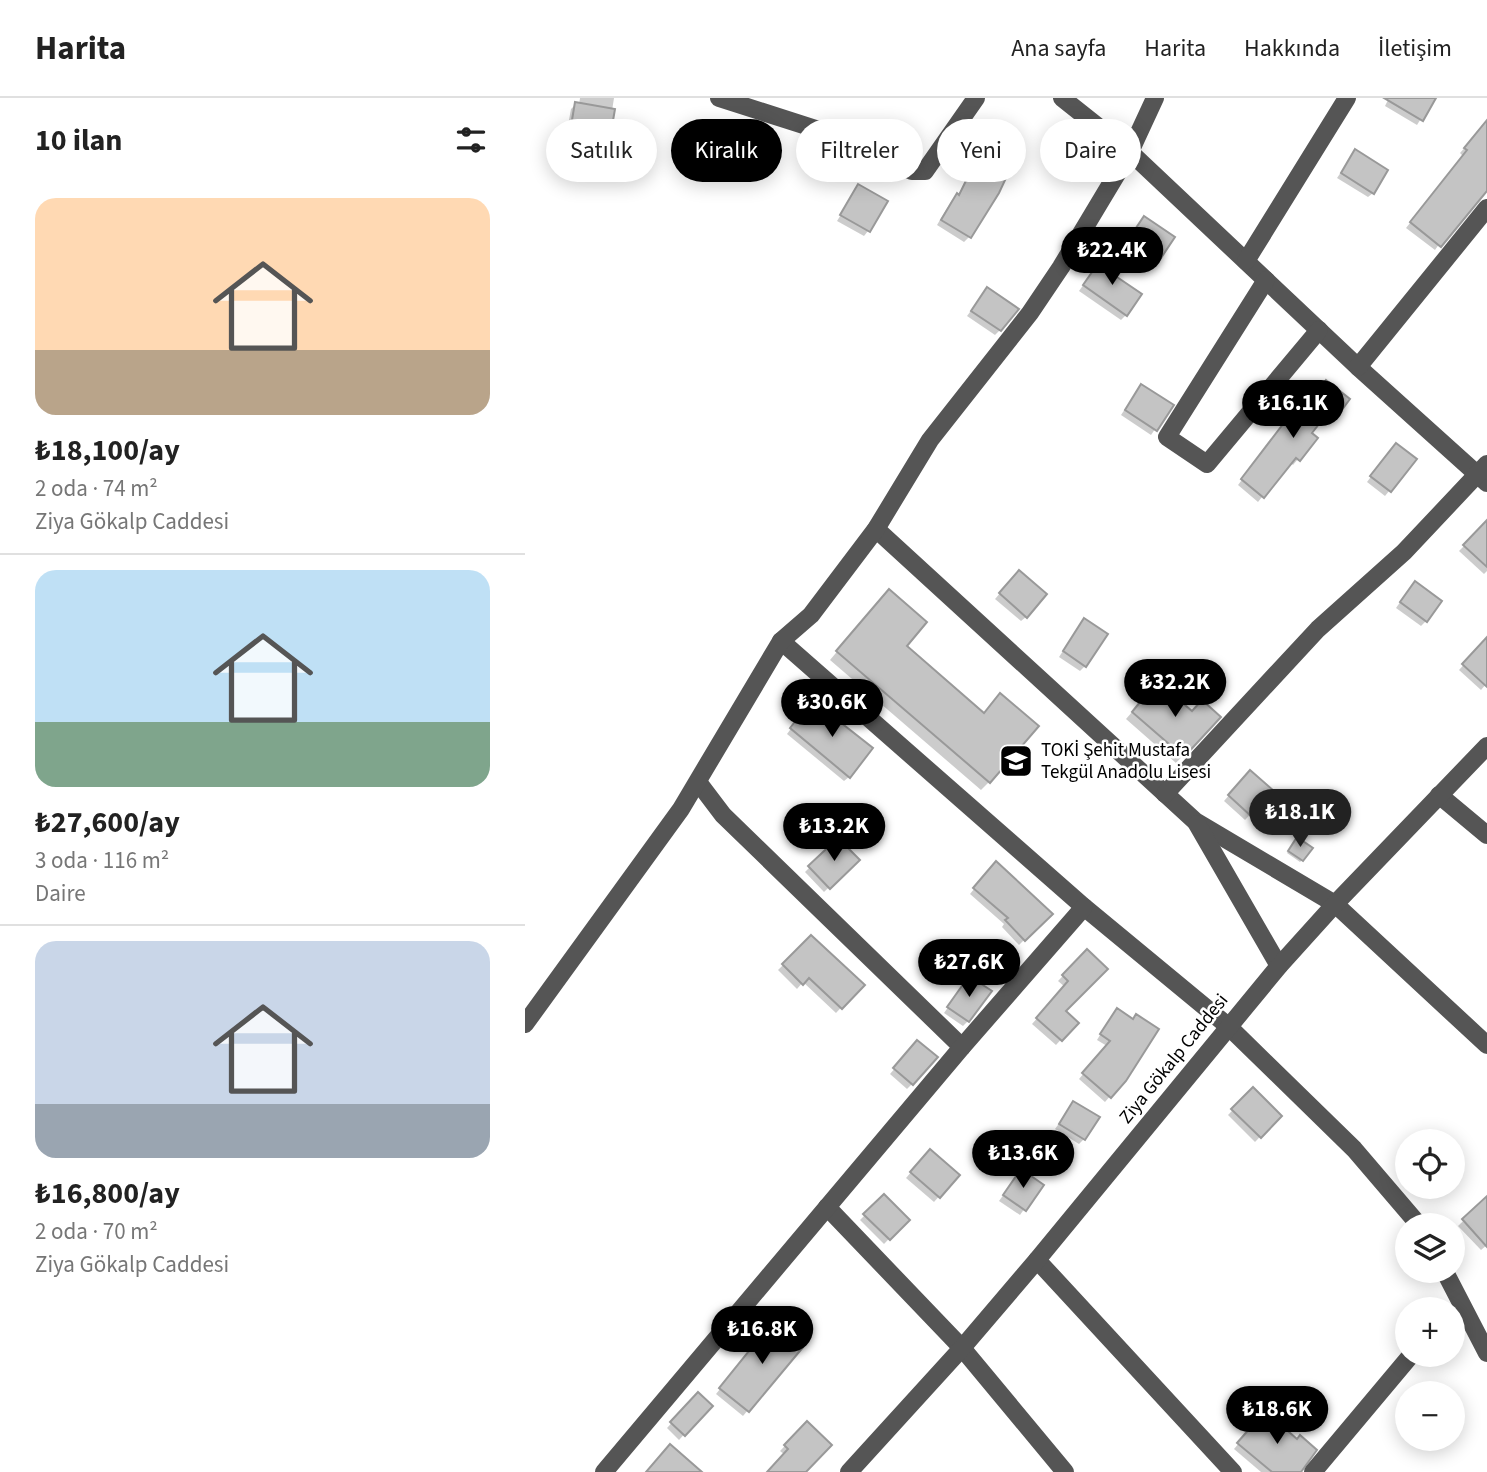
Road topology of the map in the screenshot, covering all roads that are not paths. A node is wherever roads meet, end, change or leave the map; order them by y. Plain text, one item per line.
1 (719, 98) edge
2 (976, 98) edge
3 (1062, 98) edge
4 (1155, 98) edge
5 (1347, 98) edge
6 (1088, 119) edge
7 (1141, 128) edge
8 (1141, 162) edge
9 (1112, 182) edge
10 (1487, 208) edge
11 (1246, 261) junction
12 (1266, 280) junction
13 (1319, 330) junction
14 (1358, 367) junction
15 (1484, 474) edge
16 (876, 530) junction
17 (781, 641) junction
18 (1487, 746) edge
19 (698, 782) junction
20 (1165, 794) junction
21 (1439, 794) junction
22 (1195, 821) junction
23 (1487, 835) edge
24 (1335, 904) junction
25 (1084, 907) junction
26 (1279, 966) junction
27 (525, 1024) edge
28 (1228, 1026) junction
29 (1487, 1045) edge
30 (962, 1046) junction
31 (827, 1206) junction
32 (1409, 1213) edge
33 (1037, 1260) junction
34 (1465, 1323) edge
35 (962, 1348) junction
36 (1487, 1353) edge
37 (1401, 1367) edge
38 (604, 1472) edge
39 (849, 1472) edge
40 (1065, 1472) edge
41 (1233, 1472) edge
42 (1313, 1472) edge

1 - 2 street
3 - 6 street
4 - 7 street
5 - 11 street
8 - 11 street
9 - 16 street
10 - 14 street
11 - 12 street
12 - 13 street
12 - 13 street
13 - 14 street
14 - 15 street
15 - 20 street
16 - 17 street
16 - 20 street
17 - 19 street
17 - 25 street
18 - 21 street, Ziya Gökalp Caddesi
19 - 27 street
19 - 30 street
20 - 22 street
21 - 23 street
21 - 24 street, Ziya Gökalp Caddesi
22 - 24 street
22 - 26 street
24 - 26 street, Ziya Gökalp Caddesi
24 - 29 street
25 - 28 street
25 - 30 street
26 - 28 street, Ziya Gökalp Caddesi
28 - 32 street
28 - 33 street, Ziya Gökalp Caddesi
30 - 31 street
31 - 35 street
31 - 38 street
33 - 35 street, Ziya Gökalp Caddesi
33 - 41 street
34 - 36 street
35 - 39 street, Ziya Gökalp Caddesi
35 - 40 street
37 - 42 street

